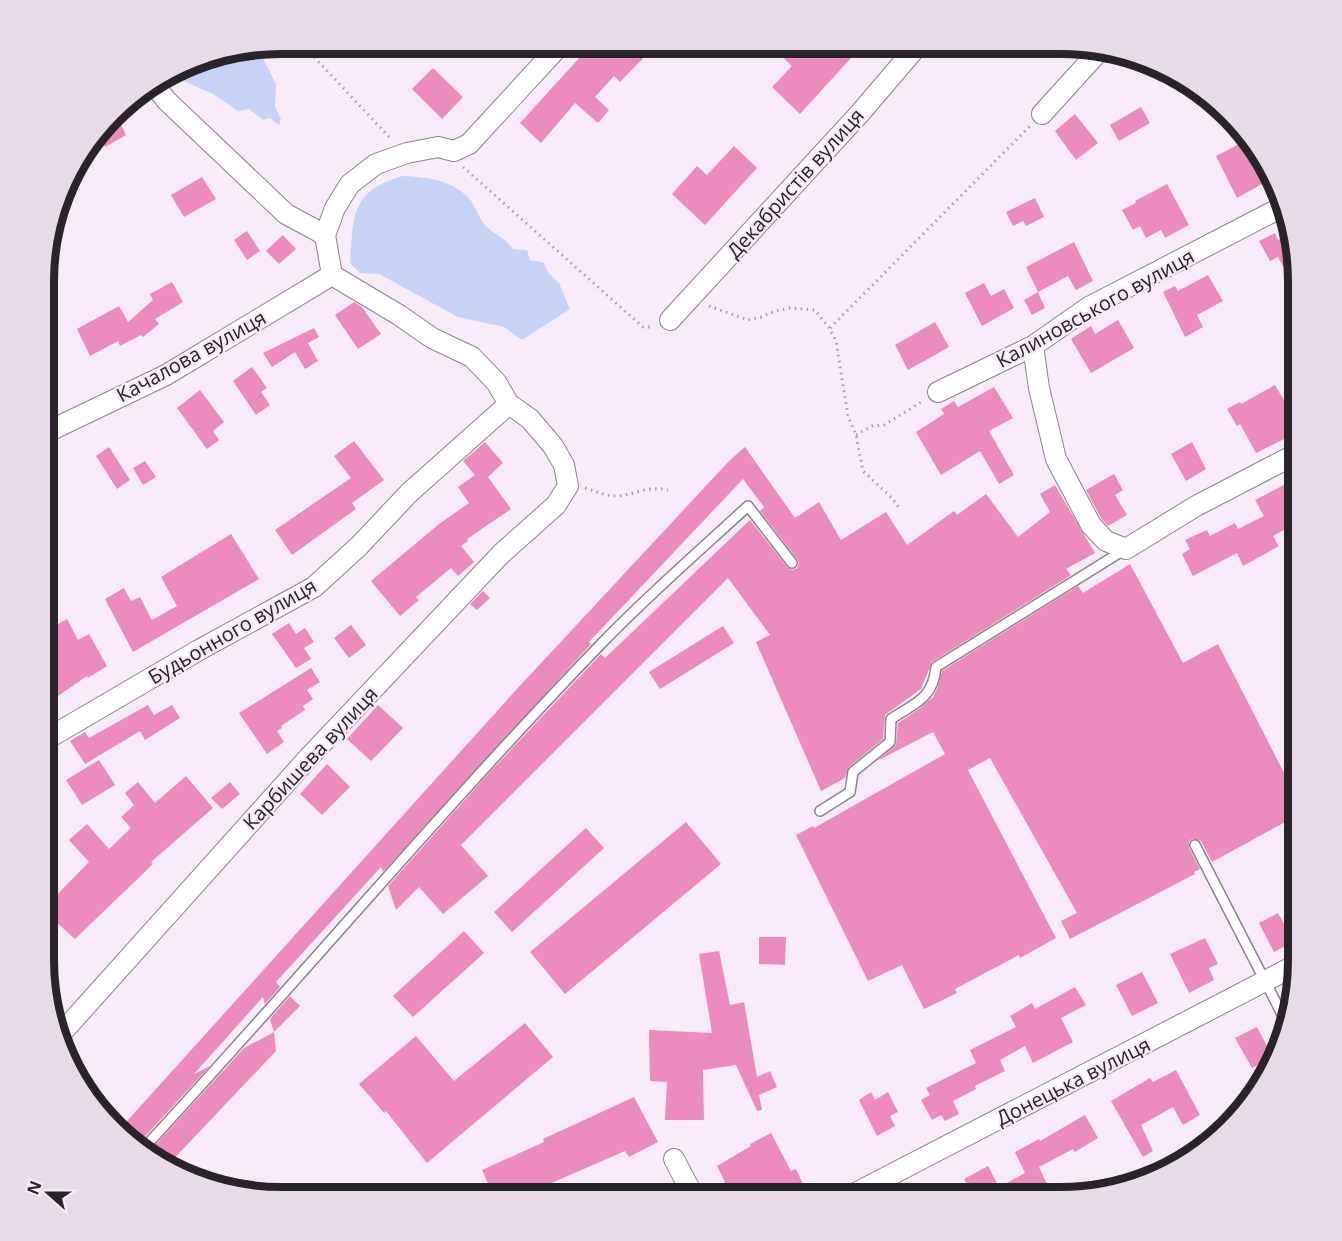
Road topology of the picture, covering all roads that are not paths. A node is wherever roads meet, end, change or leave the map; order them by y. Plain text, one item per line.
1 (552, 54) edge
2 (911, 54) edge
3 (1094, 56) edge
4 (158, 90) edge
5 (1042, 114) road end
6 (1277, 210) edge
7 (325, 235) junction
8 (332, 274) junction
9 (669, 320) dead end
10 (1033, 346) junction
11 (938, 392) road end
12 (509, 404) junction
13 (54, 429) edge
14 (1288, 458) edge
15 (1126, 549) junction
16 (792, 563) dead end
17 (54, 735) edge
18 (820, 811) dead end
19 (1195, 845) dead end
20 (1288, 969) edge
21 (1265, 981) junction
22 (1282, 1013) edge
23 (65, 1029) edge
24 (148, 1144) edge
25 (674, 1159) dead end
26 (689, 1187) edge
27 (867, 1187) edge

1 - 7 street
2 - 9 street, Декабристів вулиця
3 - 5 street
4 - 7 street
6 - 10 street, Калиновського вулиця
7 - 8 street
8 - 12 street
8 - 13 street, Качалова вулиця
10 - 11 street, Калиновського вулиця
10 - 15 street
12 - 17 street, Будьонного вулиця
12 - 23 street, Карбишева вулиця
14 - 15 street
15 - 18 lane
16 - 24 lane
19 - 21 lane
20 - 21 street, Донецька вулиця
21 - 22 lane
21 - 27 street, Донецька вулиця
25 - 26 street

